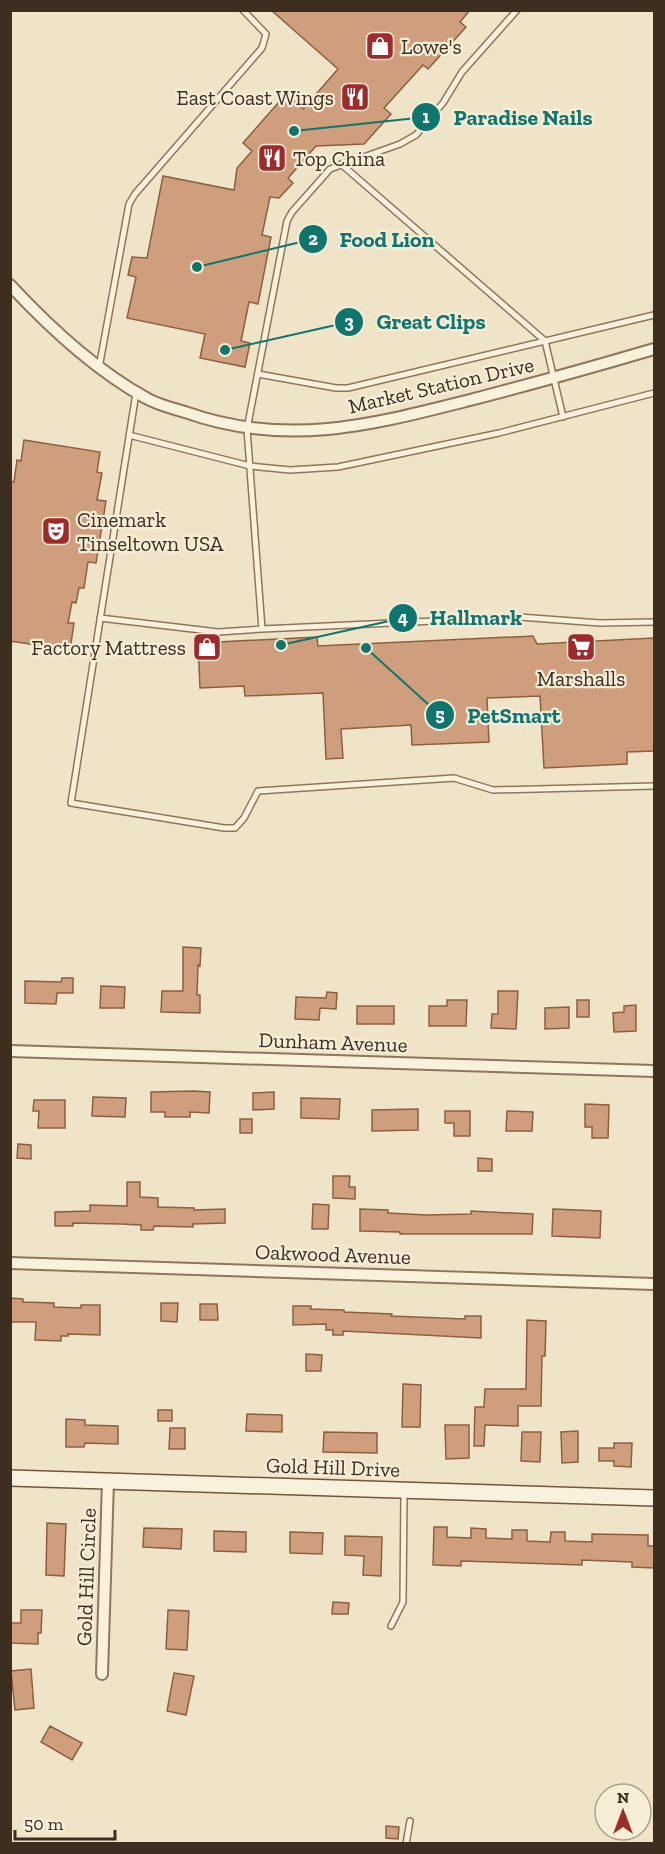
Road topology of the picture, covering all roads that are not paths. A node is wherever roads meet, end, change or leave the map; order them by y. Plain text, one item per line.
1 (243, 10) edge
2 (517, 10) edge
3 (341, 164) junction
4 (10, 285) edge
5 (654, 315) edge
6 (544, 341) junction
7 (654, 349) edge
8 (636, 354) junction
9 (654, 355) edge
10 (99, 368) junction
11 (258, 374) junction
12 (554, 378) junction
13 (136, 392) junction
14 (654, 393) edge
15 (563, 417) junction
16 (247, 429) junction
17 (129, 435) junction
18 (250, 466) junction
19 (100, 618) junction
20 (654, 622) edge
21 (262, 629) junction
22 (654, 786) edge
23 (10, 1051) edge
24 (654, 1071) edge
25 (10, 1263) edge
26 (654, 1284) edge
27 (10, 1478) edge
28 (108, 1481) junction
29 (404, 1491) junction
30 (654, 1497) edge
31 (391, 1626) dead end
32 (102, 1674) dead end
33 (410, 1821) dead end
34 (406, 1844) edge

1 - 10 lane
2 - 3 lane
3 - 6 lane
3 - 11 lane
4 - 10 street, Market Station Drive
5 - 6 lane
6 - 11 lane
6 - 12 lane
7 - 8 street, Market Station Drive
8 - 9 street, Market Station Drive
8 - 12 street, Market Station Drive
10 - 13 street, Market Station Drive
11 - 16 lane
12 - 15 lane
12 - 16 street, Market Station Drive
13 - 16 street, Market Station Drive
13 - 17 lane
14 - 15 lane
15 - 18 lane
16 - 18 lane
17 - 18 lane
17 - 19 lane
18 - 21 lane
19 - 21 lane
19 - 22 lane
20 - 21 lane
23 - 24 street, Dunham Avenue
25 - 26 street, Oakwood Avenue
27 - 28 street, Gold Hill Drive
28 - 29 street, Gold Hill Drive
28 - 32 street, Gold Hill Circle
29 - 30 street, Gold Hill Drive
29 - 31 lane
33 - 34 lane

